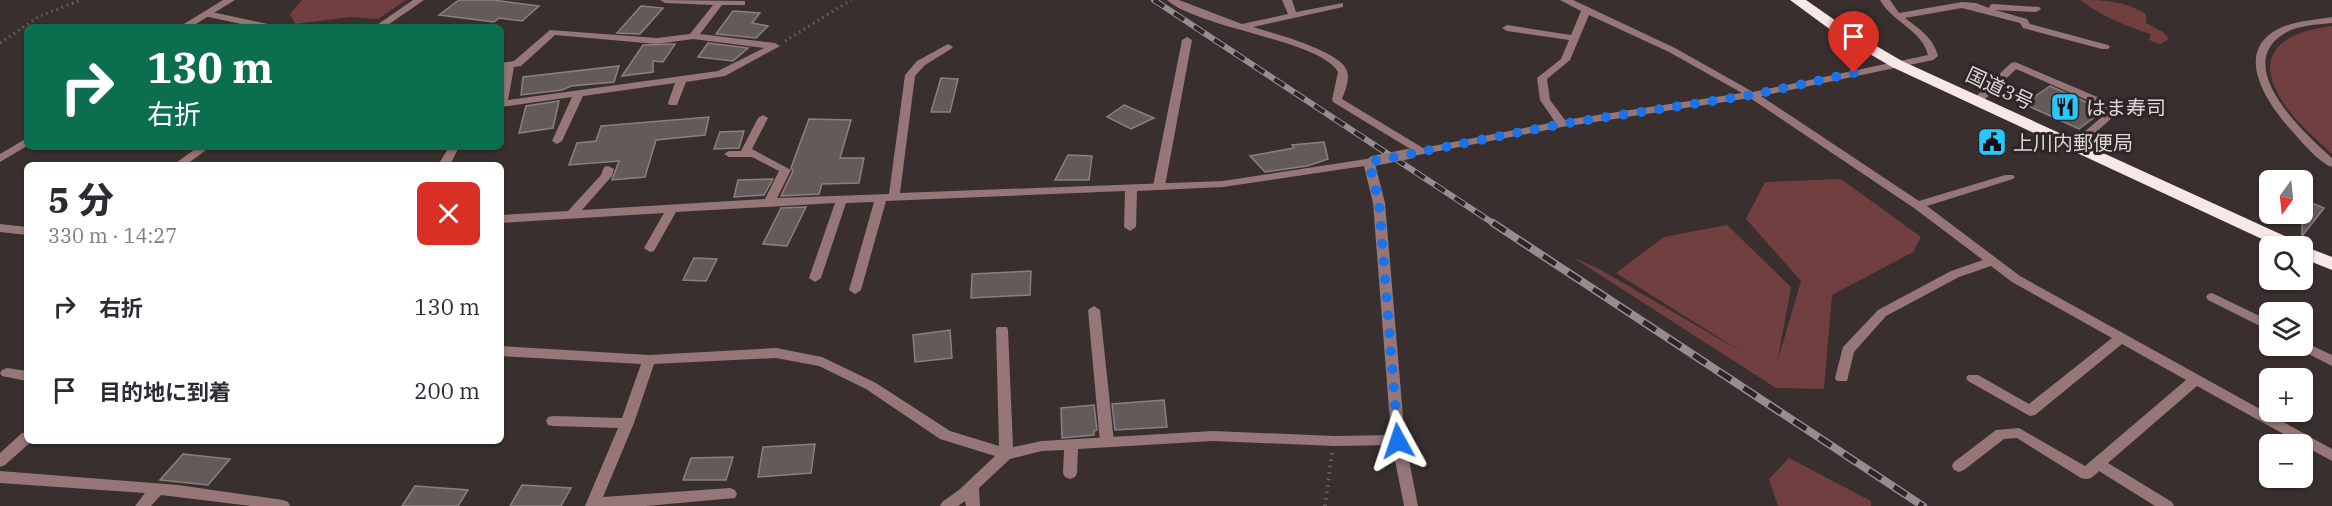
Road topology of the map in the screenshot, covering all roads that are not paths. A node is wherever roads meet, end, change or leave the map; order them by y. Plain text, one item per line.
1 (230, 0) edge
2 (419, 0) edge
3 (666, 0) edge
4 (1172, 0) edge
5 (1287, 0) edge
6 (1565, 0) edge
7 (1797, 0) edge
8 (1885, 0) edge
9 (719, 3) junction
10 (742, 3) dead end
11 (1967, 5) junction
12 (1340, 6) dead end
13 (2036, 9) dead end
14 (1586, 10) junction
15 (1931, 11) junction
16 (207, 14) junction
17 (1293, 15) junction
18 (1897, 16) junction
19 (2332, 20) edge
20 (189, 24) edge
21 (254, 24) edge
22 (383, 24) edge
23 (1244, 27) junction
24 (1508, 28) dead end
25 (693, 36) junction
26 (1922, 36) junction
27 (1574, 38) junction
28 (1187, 40) dead end
29 (948, 46) dead end
30 (2105, 47) dead end
31 (1897, 64) junction
32 (505, 66) edge
33 (682, 79) junction
34 (579, 93) junction
35 (1752, 95) junction
36 (1976, 102) junction
37 (504, 104) edge
38 (673, 104) dead end
39 (763, 118) dead end
40 (1562, 124) junction
41 (557, 141) dead end
42 (24, 143) edge
43 (2073, 147) junction
44 (201, 150) edge
45 (1421, 151) junction
46 (729, 154) dead end
47 (752, 154) junction
48 (0, 159) edge
49 (183, 162) edge
50 (1371, 162) junction
51 (2332, 164) edge
52 (608, 168) dead end
53 (2009, 177) dead end
54 (1159, 186) junction
55 (1131, 187) junction
56 (894, 197) junction
57 (881, 198) junction
58 (842, 199) junction
59 (769, 202) junction
60 (1918, 205) junction
61 (672, 208) junction
62 (571, 215) junction
63 (504, 221) edge
64 (1130, 227) dead end
65 (6, 229) edge
66 (24, 231) edge
67 (2270, 236) edge
68 (0, 238) edge
69 (650, 248) dead end
70 (2313, 256) edge
71 (1992, 261) junction
72 (2332, 264) edge
73 (815, 278) dead end
74 (855, 290) dead end
75 (2212, 297) dead end
76 (1094, 310) dead end
77 (2259, 321) edge
78 (1002, 330) dead end
79 (2121, 338) junction
80 (504, 351) edge
81 (2313, 351) edge
82 (649, 360) junction
83 (2332, 361) edge
84 (8, 373) dead end
85 (24, 376) edge
86 (1842, 378) dead end
87 (1973, 378) dead end
88 (2195, 380) junction
89 (553, 421) dead end
90 (627, 423) junction
91 (24, 440) edge
92 (1398, 441) junction
93 (1107, 442) junction
94 (1071, 444) junction
95 (1006, 454) junction
96 (2332, 456) edge
97 (0, 461) edge
98 (2098, 464) junction
99 (1959, 466) dead end
100 (1070, 473) dead end
101 (0, 477) edge
102 (972, 487) junction
103 (157, 490) junction
104 (730, 494) dead end
105 (593, 505) edge
106 (142, 506) edge
107 (283, 506) edge
108 (947, 506) edge
109 (973, 506) edge
110 (1411, 506) edge
111 (2167, 506) edge

1 - 16 street
2 - 22 street
3 - 9 street
4 - 23 street
5 - 17 street
6 - 14 street
7 - 31 highway, 国道3号
8 - 18 street
9 - 10 street
9 - 25 street
11 - 13 street
11 - 15 street
11 - 30 street
12 - 17 street
14 - 27 street
14 - 35 street
15 - 18 street
15 - 26 street
16 - 20 street
16 - 21 street
17 - 23 street
18 - 26 street
19 - 51 street
23 - 45 street
24 - 27 street
25 - 32 street
25 - 33 street
26 - 31 street
27 - 40 street
28 - 54 street
29 - 56 street
31 - 35 street
31 - 36 highway, 国道3号
33 - 34 street
33 - 38 street
34 - 37 street
34 - 41 street
35 - 40 street
35 - 60 street
36 - 43 highway, 国道3号
36 - 43 street
39 - 47 street
40 - 45 street
42 - 48 street
43 - 67 highway, 国道3号
44 - 49 street
45 - 50 street, bridge
46 - 47 street
47 - 59 street
50 - 54 street
50 - 92 street
52 - 62 street
53 - 60 street
54 - 55 street
55 - 56 street
55 - 64 street
56 - 57 street
57 - 58 street
57 - 74 street
58 - 59 street
58 - 73 street
59 - 61 street
60 - 71 street
61 - 62 street
61 - 69 street
62 - 63 street
65 - 66 street
65 - 68 street
70 - 72 highway
71 - 79 street
71 - 86 street
75 - 77 street
76 - 93 street
78 - 95 street
79 - 87 street
79 - 88 street
80 - 82 street
81 - 83 street
82 - 90 street
82 - 95 street
84 - 85 street
88 - 96 street
88 - 98 street
89 - 90 street
90 - 105 street
91 - 97 street
92 - 93 street
92 - 110 street
93 - 94 street
94 - 95 street
94 - 100 street
95 - 102 street
98 - 99 street
98 - 111 street
101 - 103 street
102 - 108 street
102 - 109 street
103 - 106 street
103 - 107 street
104 - 105 street

